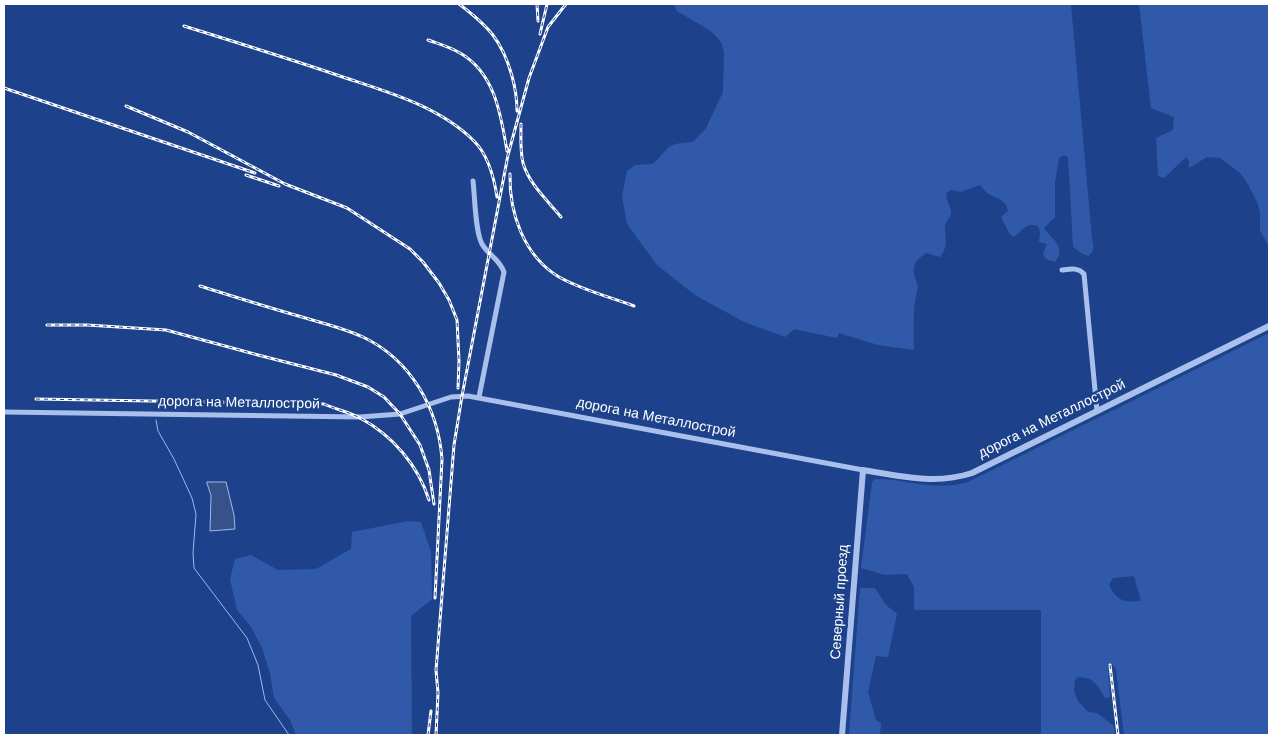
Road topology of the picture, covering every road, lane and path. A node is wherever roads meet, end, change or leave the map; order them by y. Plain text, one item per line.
1 (473, 181) dead end
2 (1062, 270) dead end
3 (1269, 326) edge
4 (480, 397) junction
5 (1097, 411) junction
6 (4, 412) edge
7 (863, 470) junction
8 (842, 735) edge

1 - 4 street
2 - 5 street
3 - 5 street, дорога на Металлострой
4 - 6 street, дорога на Металлострой
4 - 7 street, дорога на Металлострой
5 - 7 street, дорога на Металлострой
7 - 8 street, Северный проезд

